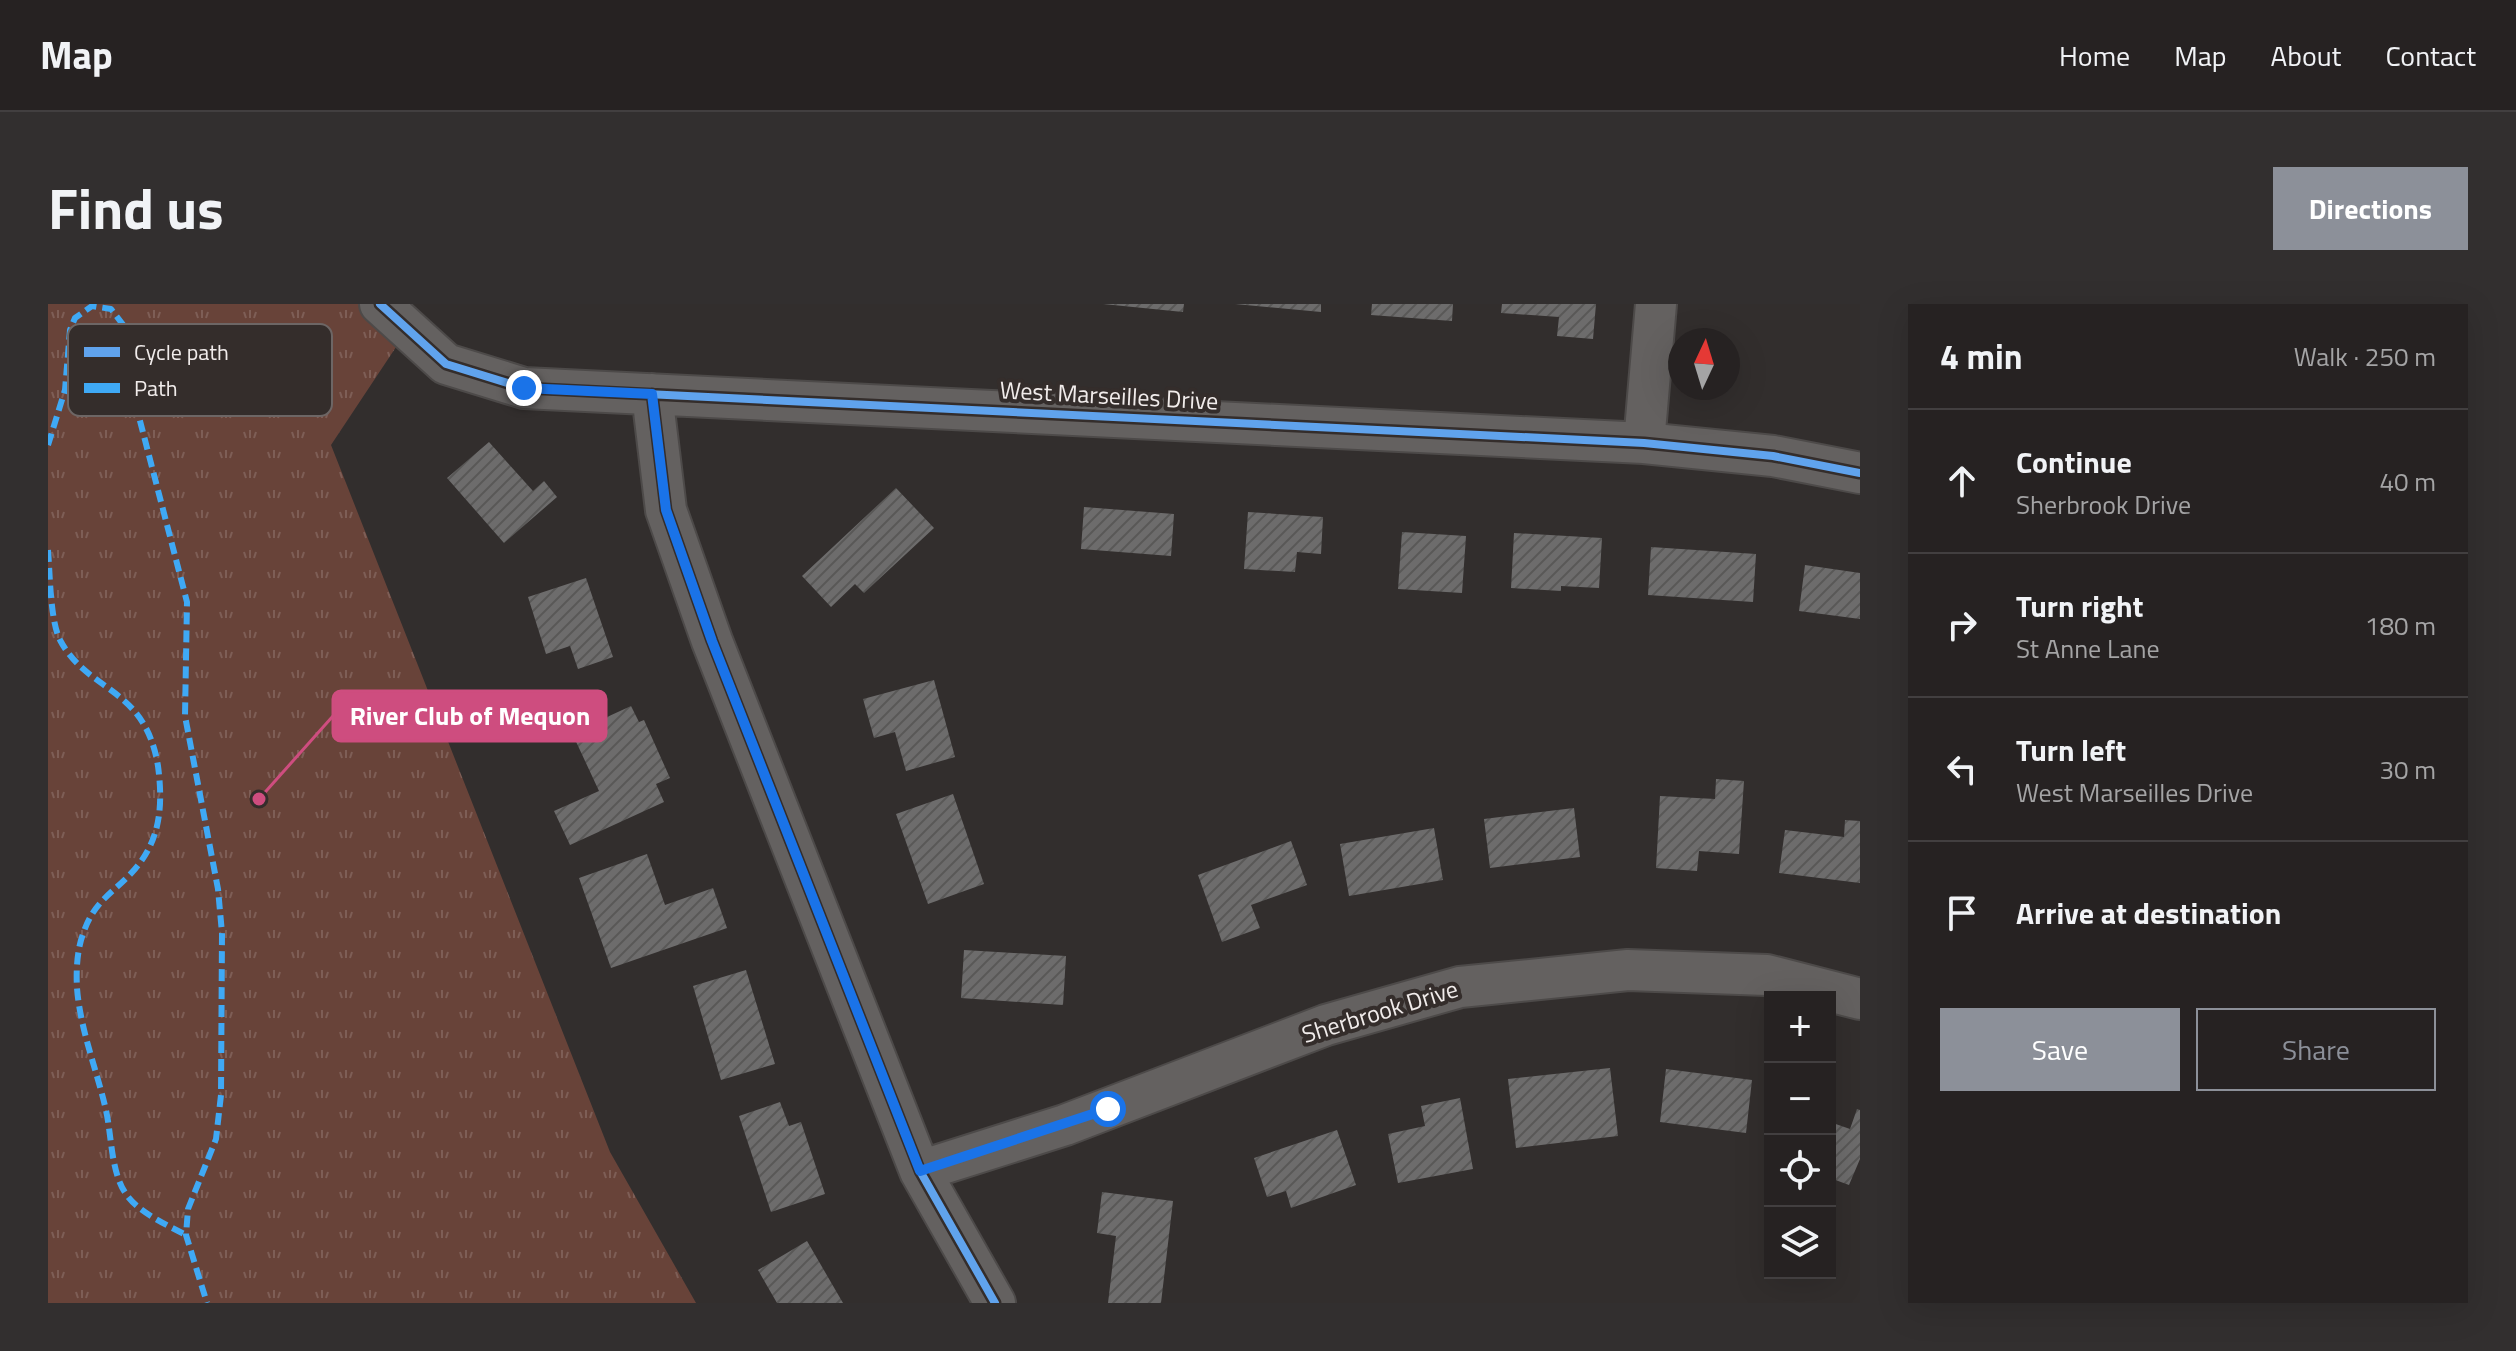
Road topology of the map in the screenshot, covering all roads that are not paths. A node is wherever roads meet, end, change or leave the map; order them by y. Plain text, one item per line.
1 (380, 304) edge
2 (1656, 304) edge
3 (652, 394) junction
4 (1644, 443) junction
5 (1860, 473) edge
6 (1860, 999) edge
7 (920, 1171) junction
8 (995, 1303) edge

1 - 3 street, West Marseilles Drive
2 - 4 street
3 - 4 street, West Marseilles Drive
3 - 7 street
4 - 5 street, West Marseilles Drive
6 - 7 street, Sherbrook Drive
7 - 8 street

